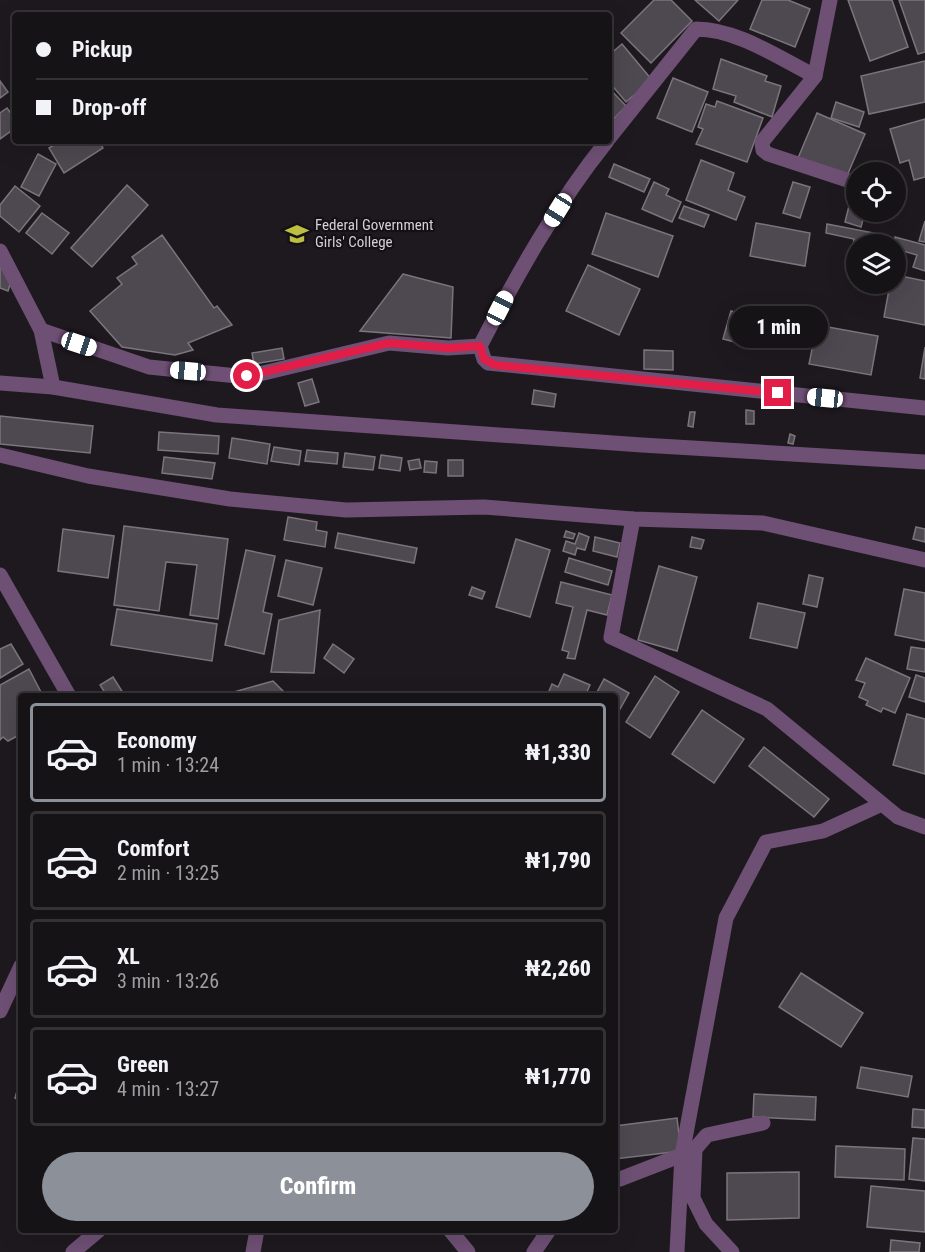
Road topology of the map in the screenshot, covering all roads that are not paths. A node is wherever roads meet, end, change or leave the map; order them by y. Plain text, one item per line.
1 (830, 0) edge
2 (816, 75) junction
3 (612, 135) edge
4 (605, 144) edge
5 (846, 180) edge
6 (0, 251) edge
7 (41, 330) junction
8 (480, 346) junction
9 (0, 383) edge
10 (53, 387) junction
11 (925, 408) edge
12 (0, 456) edge
13 (925, 462) edge
14 (633, 519) junction
15 (925, 560) edge
16 (0, 575) edge
17 (67, 693) edge
18 (882, 804) junction
19 (925, 827) edge
20 (18, 972) edge
21 (0, 1011) edge
22 (763, 1123) dead end
23 (682, 1155) junction
24 (618, 1178) edge
25 (95, 1233) edge
26 (256, 1233) edge
27 (452, 1233) edge
28 (547, 1233) edge
29 (73, 1252) edge
30 (253, 1252) edge
31 (468, 1252) edge
32 (534, 1252) edge
33 (677, 1252) edge
34 (732, 1252) edge

1 - 2 street
2 - 3 street
2 - 5 street
4 - 8 street
6 - 7 street
7 - 8 street
7 - 10 street
8 - 11 street
9 - 10 street
10 - 13 street
12 - 14 street
14 - 15 street
14 - 18 street
16 - 17 street
18 - 19 street
18 - 23 street
20 - 21 street
22 - 34 street
23 - 24 street
23 - 33 street
25 - 29 street
26 - 30 street
27 - 31 street
28 - 32 street

